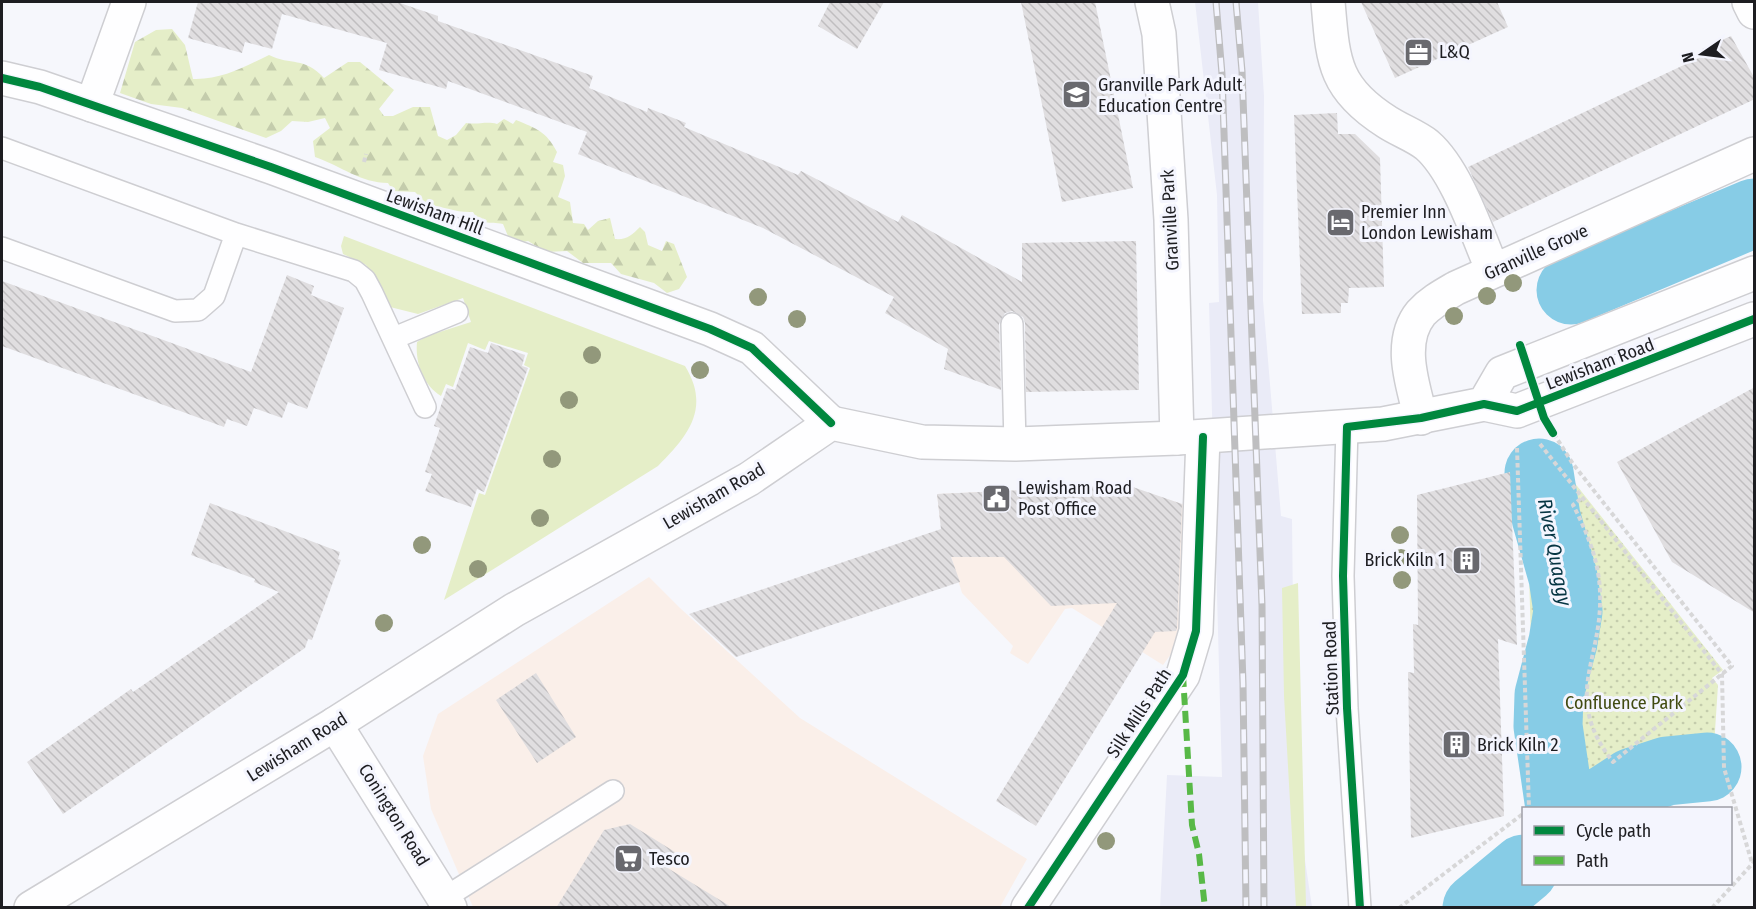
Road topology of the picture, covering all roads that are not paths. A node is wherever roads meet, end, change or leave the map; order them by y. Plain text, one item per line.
1 (129, 2) edge
2 (1152, 2) edge
3 (1328, 2) edge
4 (1749, 2) edge
5 (1755, 12) edge
6 (2, 78) edge
7 (92, 105) junction
8 (2, 148) edge
9 (1755, 154) edge
10 (236, 234) junction
11 (2, 248) edge
12 (1493, 271) junction
13 (1755, 273) edge
14 (457, 312) dead end
15 (1755, 319) edge
16 (1012, 324) dead end
17 (394, 338) junction
18 (1484, 404) junction
19 (425, 406) dead end
20 (1421, 418) junction
21 (831, 423) junction
22 (1347, 427) junction
23 (1190, 438) junction
24 (1016, 444) junction
25 (335, 724) junction
26 (614, 791) dead end
27 (1358, 886) junction
28 (448, 902) edge
29 (31, 908) edge
30 (1028, 908) edge
31 (1352, 908) edge
32 (1360, 908) edge

1 - 7 street
2 - 23 street, Granville Park
3 - 12 street
4 - 5 street
6 - 7 street, Lewisham Hill
7 - 21 street, Lewisham Hill
8 - 10 lane
9 - 12 street, Granville Grove
10 - 11 lane
10 - 17 lane
12 - 20 street, Granville Grove
13 - 18 street, Lewisham Road
14 - 17 lane
15 - 18 street, Lewisham Road
16 - 24 lane
17 - 19 lane
18 - 20 street, Lewisham Road
20 - 22 street, Lewisham Road
21 - 24 street, Lewisham Road
21 - 25 street, Lewisham Road
22 - 23 street, Lewisham Road
22 - 27 lane, Station Road
23 - 24 street, Lewisham Road
23 - 30 street, Silk Mills Path
25 - 28 street, Conington Road
25 - 29 street, Lewisham Road
26 - 28 lane
27 - 31 lane
27 - 32 lane, Station Road

